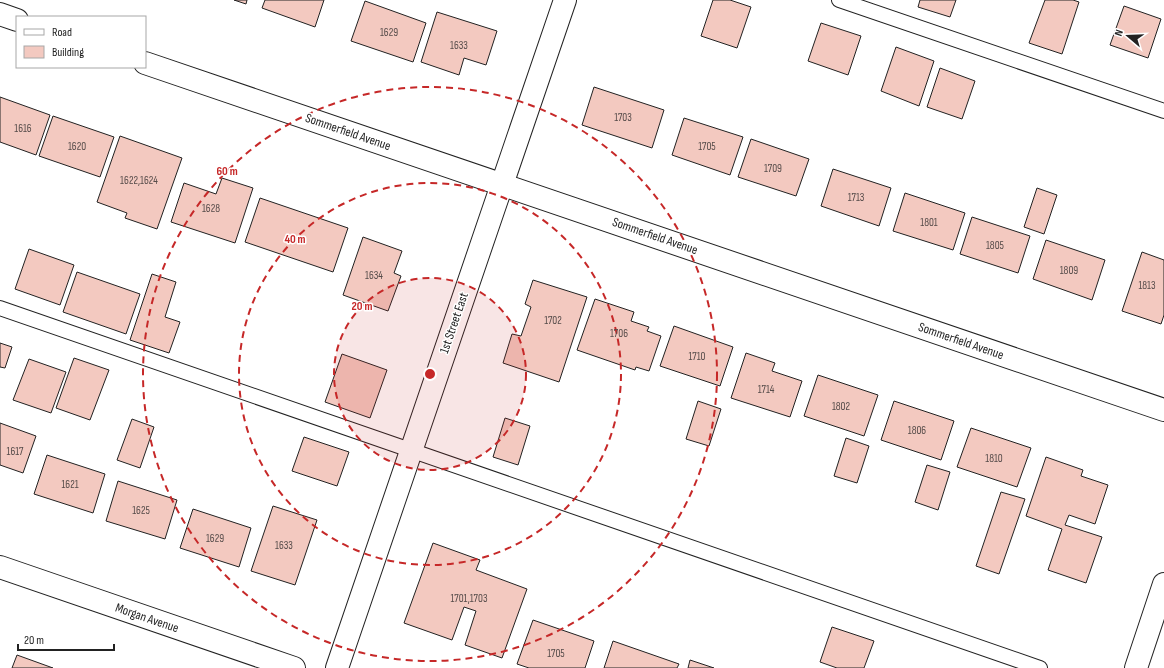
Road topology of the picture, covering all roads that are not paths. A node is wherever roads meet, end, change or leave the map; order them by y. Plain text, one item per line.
1 (564, 0) edge
2 (839, 0) edge
3 (0, 14) edge
4 (16, 20) edge
5 (146, 63) edge
6 (1164, 111) edge
7 (502, 184) junction
8 (0, 308) edge
9 (1164, 410) edge
10 (410, 452) junction
11 (0, 567) edge
12 (1164, 584) edge
13 (294, 668) edge
14 (337, 668) edge
15 (1040, 668) edge
16 (1136, 668) edge

1 - 7 street, 1st Street East
2 - 6 lane
3 - 4 street
5 - 7 street, Sommerfield Avenue
7 - 9 street, Sommerfield Avenue
7 - 10 street, 1st Street East
8 - 10 lane
10 - 14 street, 1st Street East
10 - 15 lane
11 - 13 street, Morgan Avenue
12 - 16 street

